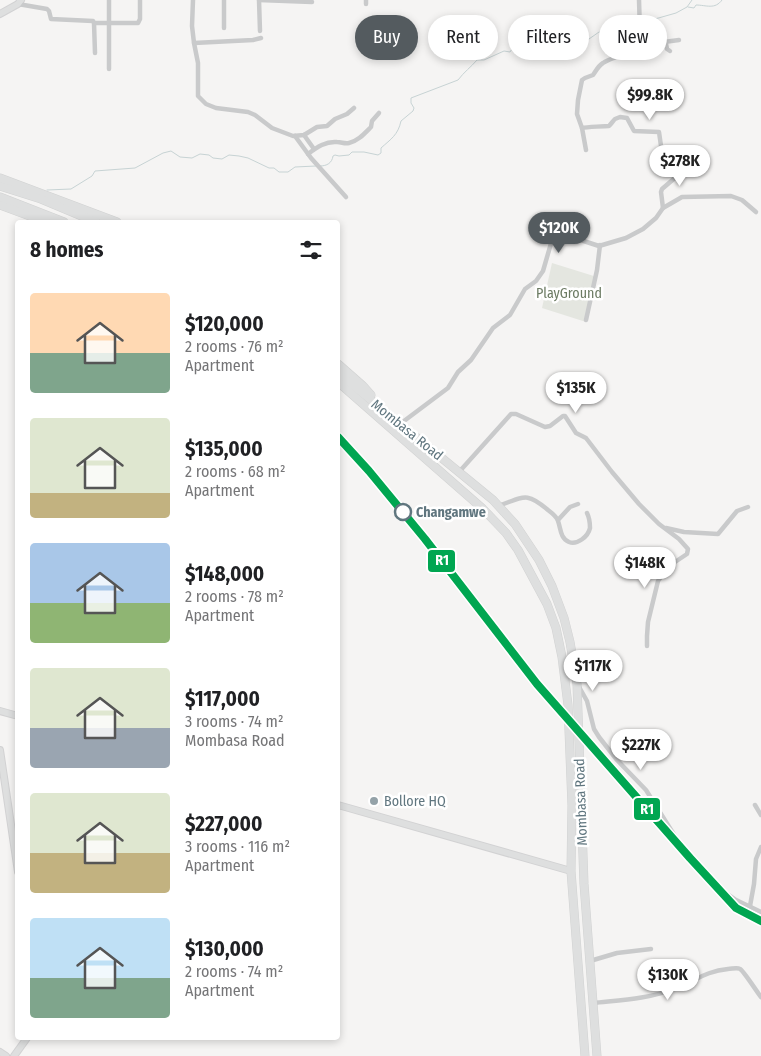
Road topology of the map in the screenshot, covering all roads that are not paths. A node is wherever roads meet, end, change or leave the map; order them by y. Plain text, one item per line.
1 (109, 0) edge
2 (140, 0) edge
3 (193, 0) edge
4 (224, 0) edge
5 (259, 0) edge
6 (639, 0) edge
7 (20, 2) edge
8 (312, 2) dead end
9 (0, 14) edge
10 (640, 15) edge
11 (108, 22) junction
12 (94, 23) junction
13 (224, 28) dead end
14 (260, 31) dead end
15 (261, 38) dead end
16 (679, 40) dead end
17 (667, 42) edge
18 (194, 43) junction
19 (667, 47) edge
20 (670, 50) dead end
21 (95, 53) dead end
22 (608, 60) edge
23 (109, 69) dead end
24 (354, 108) dead end
25 (379, 113) dead end
26 (582, 128) junction
27 (304, 135) junction
28 (295, 136) junction
29 (314, 150) junction
30 (586, 150) dead end
31 (667, 152) dead end
32 (310, 156) junction
33 (683, 171) dead end
34 (0, 178) edge
35 (0, 186) edge
36 (0, 197) edge
37 (346, 197) dead end
38 (0, 205) edge
39 (663, 208) junction
40 (756, 212) dead end
41 (41, 220) edge
42 (59, 220) edge
43 (91, 220) edge
44 (112, 220) edge
45 (600, 245) junction
46 (586, 320) dead end
47 (340, 366) edge
48 (340, 375) edge
49 (340, 384) edge
50 (386, 412) junction
51 (400, 424) junction
52 (459, 472) junction
53 (578, 504) dead end
54 (498, 506) junction
55 (748, 507) dead end
56 (587, 513) dead end
57 (558, 520) junction
58 (664, 528) junction
59 (647, 646) dead end
60 (578, 684) junction
61 (0, 711) edge
62 (15, 715) edge
63 (0, 750) edge
64 (755, 805) dead end
65 (340, 806) edge
66 (761, 815) edge
67 (761, 847) edge
68 (15, 852) edge
69 (571, 871) junction
70 (750, 906) junction
71 (761, 912) edge
72 (651, 949) dead end
73 (590, 961) junction
74 (761, 996) edge
75 (593, 1003) junction
76 (25, 1040) edge
77 (0, 1052) edge
78 (6, 1056) edge
79 (14, 1056) edge
80 (585, 1056) edge
81 (597, 1056) edge

1 - 11 street
2 - 11 street
3 - 18 street
4 - 13 street
5 - 8 street
5 - 14 street
6 - 10 street
7 - 9 street
7 - 12 street
11 - 12 street
11 - 23 street
12 - 21 street
15 - 18 street
16 - 17 street
18 - 28 street
19 - 20 street
22 - 26 street
24 - 27 street
25 - 29 street
26 - 30 street
26 - 31 street
27 - 28 street
27 - 29 street
28 - 32 street
29 - 32 street
32 - 37 street
33 - 39 street
34 - 44 highway
35 - 43 highway
36 - 42 highway
38 - 41 highway
39 - 40 street
39 - 45 street
45 - 46 street
45 - 51 street
47 - 50 highway
48 - 50 highway, Mombasa Road
49 - 69 highway, Mombasa Road
50 - 51 highway, Mombasa Road
51 - 52 highway, Mombasa Road
52 - 54 highway, Mombasa Road
52 - 58 street
53 - 57 street
54 - 57 street
54 - 60 highway, Mombasa Road
55 - 58 street
56 - 57 street
58 - 59 street
60 - 70 street
60 - 73 highway, Mombasa Road
61 - 62 street
63 - 68 street
64 - 66 street
65 - 69 street
67 - 70 street
69 - 80 highway, Mombasa Road
70 - 71 street
72 - 73 street
73 - 75 highway, Mombasa Road
74 - 75 street
75 - 81 highway, Mombasa Road
76 - 79 street
77 - 78 street

